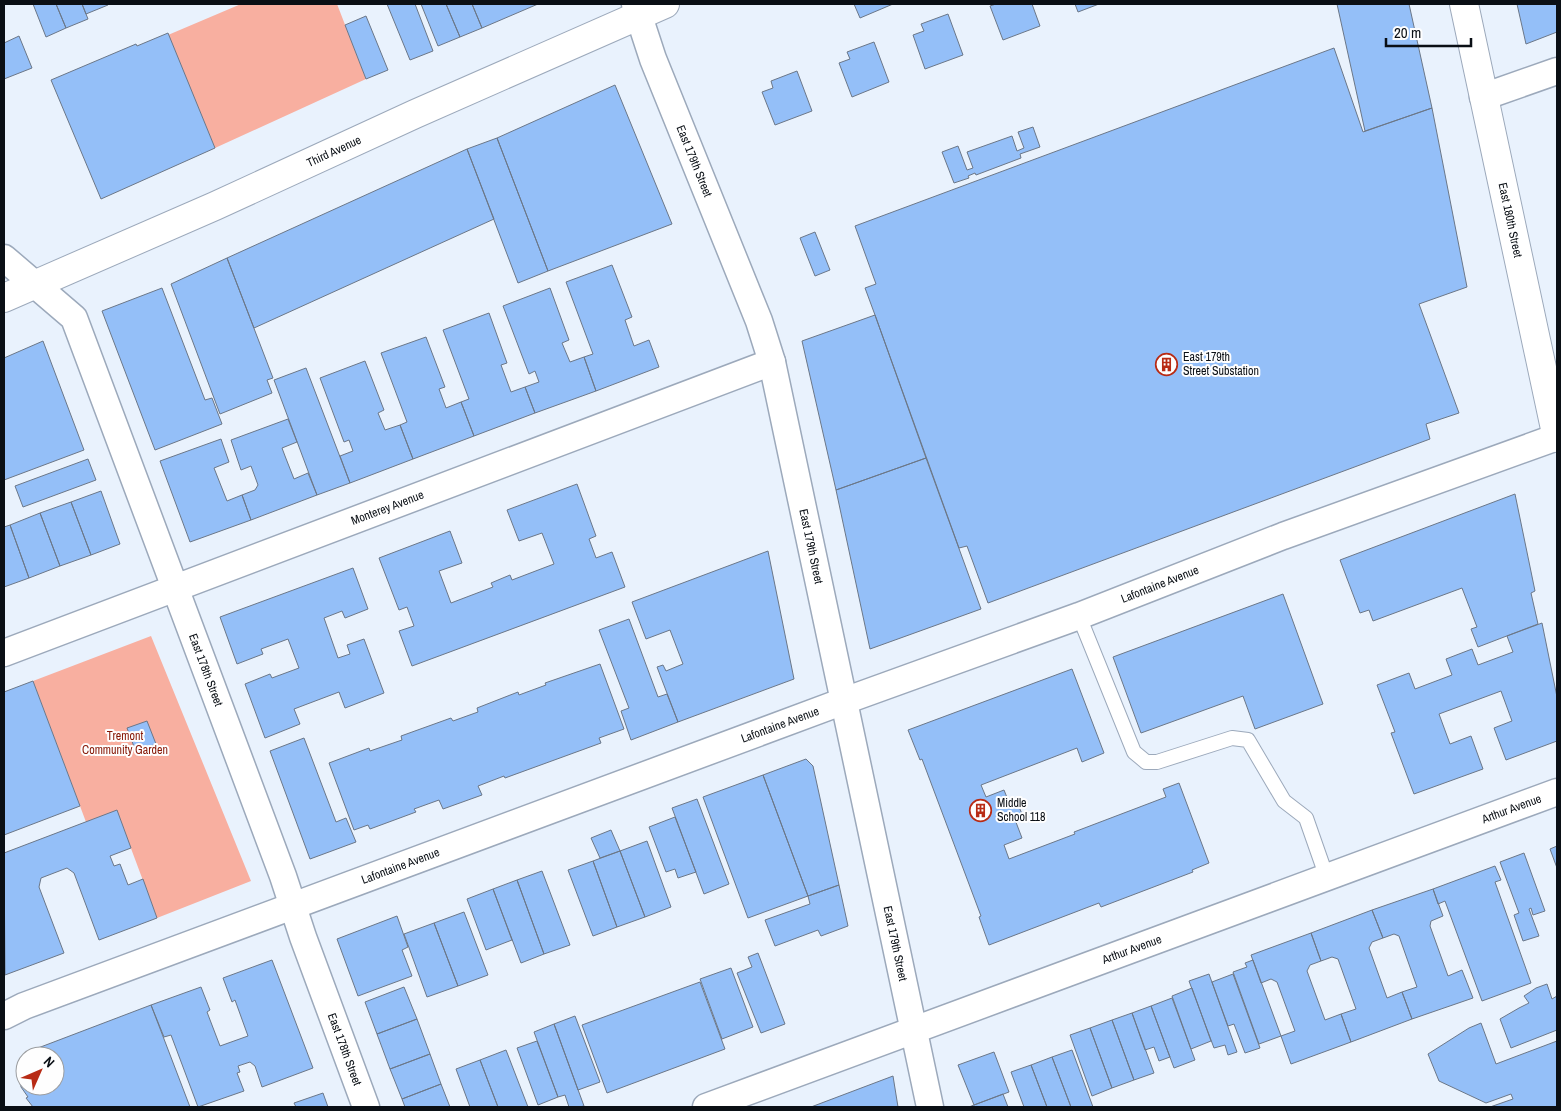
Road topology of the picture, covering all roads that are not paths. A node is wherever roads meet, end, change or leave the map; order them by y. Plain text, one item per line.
1 (665, 4) edge
2 (1464, 4) edge
3 (637, 9) edge
4 (1557, 71) edge
5 (1483, 97) junction
6 (4, 258) edge
7 (35, 284) junction
8 (4, 298) edge
9 (772, 362) junction
10 (1557, 437) edge
11 (176, 588) junction
12 (1079, 616) junction
13 (4, 653) edge
14 (844, 701) junction
15 (1557, 792) edge
16 (1327, 878) junction
17 (293, 906) junction
18 (4, 1016) edge
19 (914, 1029) junction
20 (366, 1107) edge
21 (706, 1107) edge
22 (930, 1107) edge

1 - 3 main road, Third Avenue
2 - 5 main road, East 180th Street
3 - 7 main road, Third Avenue
3 - 9 street, East 179th Street
4 - 5 street
5 - 10 main road, East 180th Street
6 - 7 street, East 178th Street
7 - 8 main road, Third Avenue
7 - 11 street, East 178th Street
9 - 11 street, Monterey Avenue
9 - 14 street, East 179th Street
10 - 12 street, Lafontaine Avenue
11 - 13 street, Monterey Avenue
11 - 17 street, East 178th Street
12 - 14 street, Lafontaine Avenue
12 - 16 lane
14 - 17 street, Lafontaine Avenue
14 - 19 street, East 179th Street
15 - 16 street, Arthur Avenue
16 - 19 street, Arthur Avenue
17 - 18 street, Lafontaine Avenue
17 - 20 street, East 178th Street
19 - 21 street, Arthur Avenue
19 - 22 street, East 179th Street

